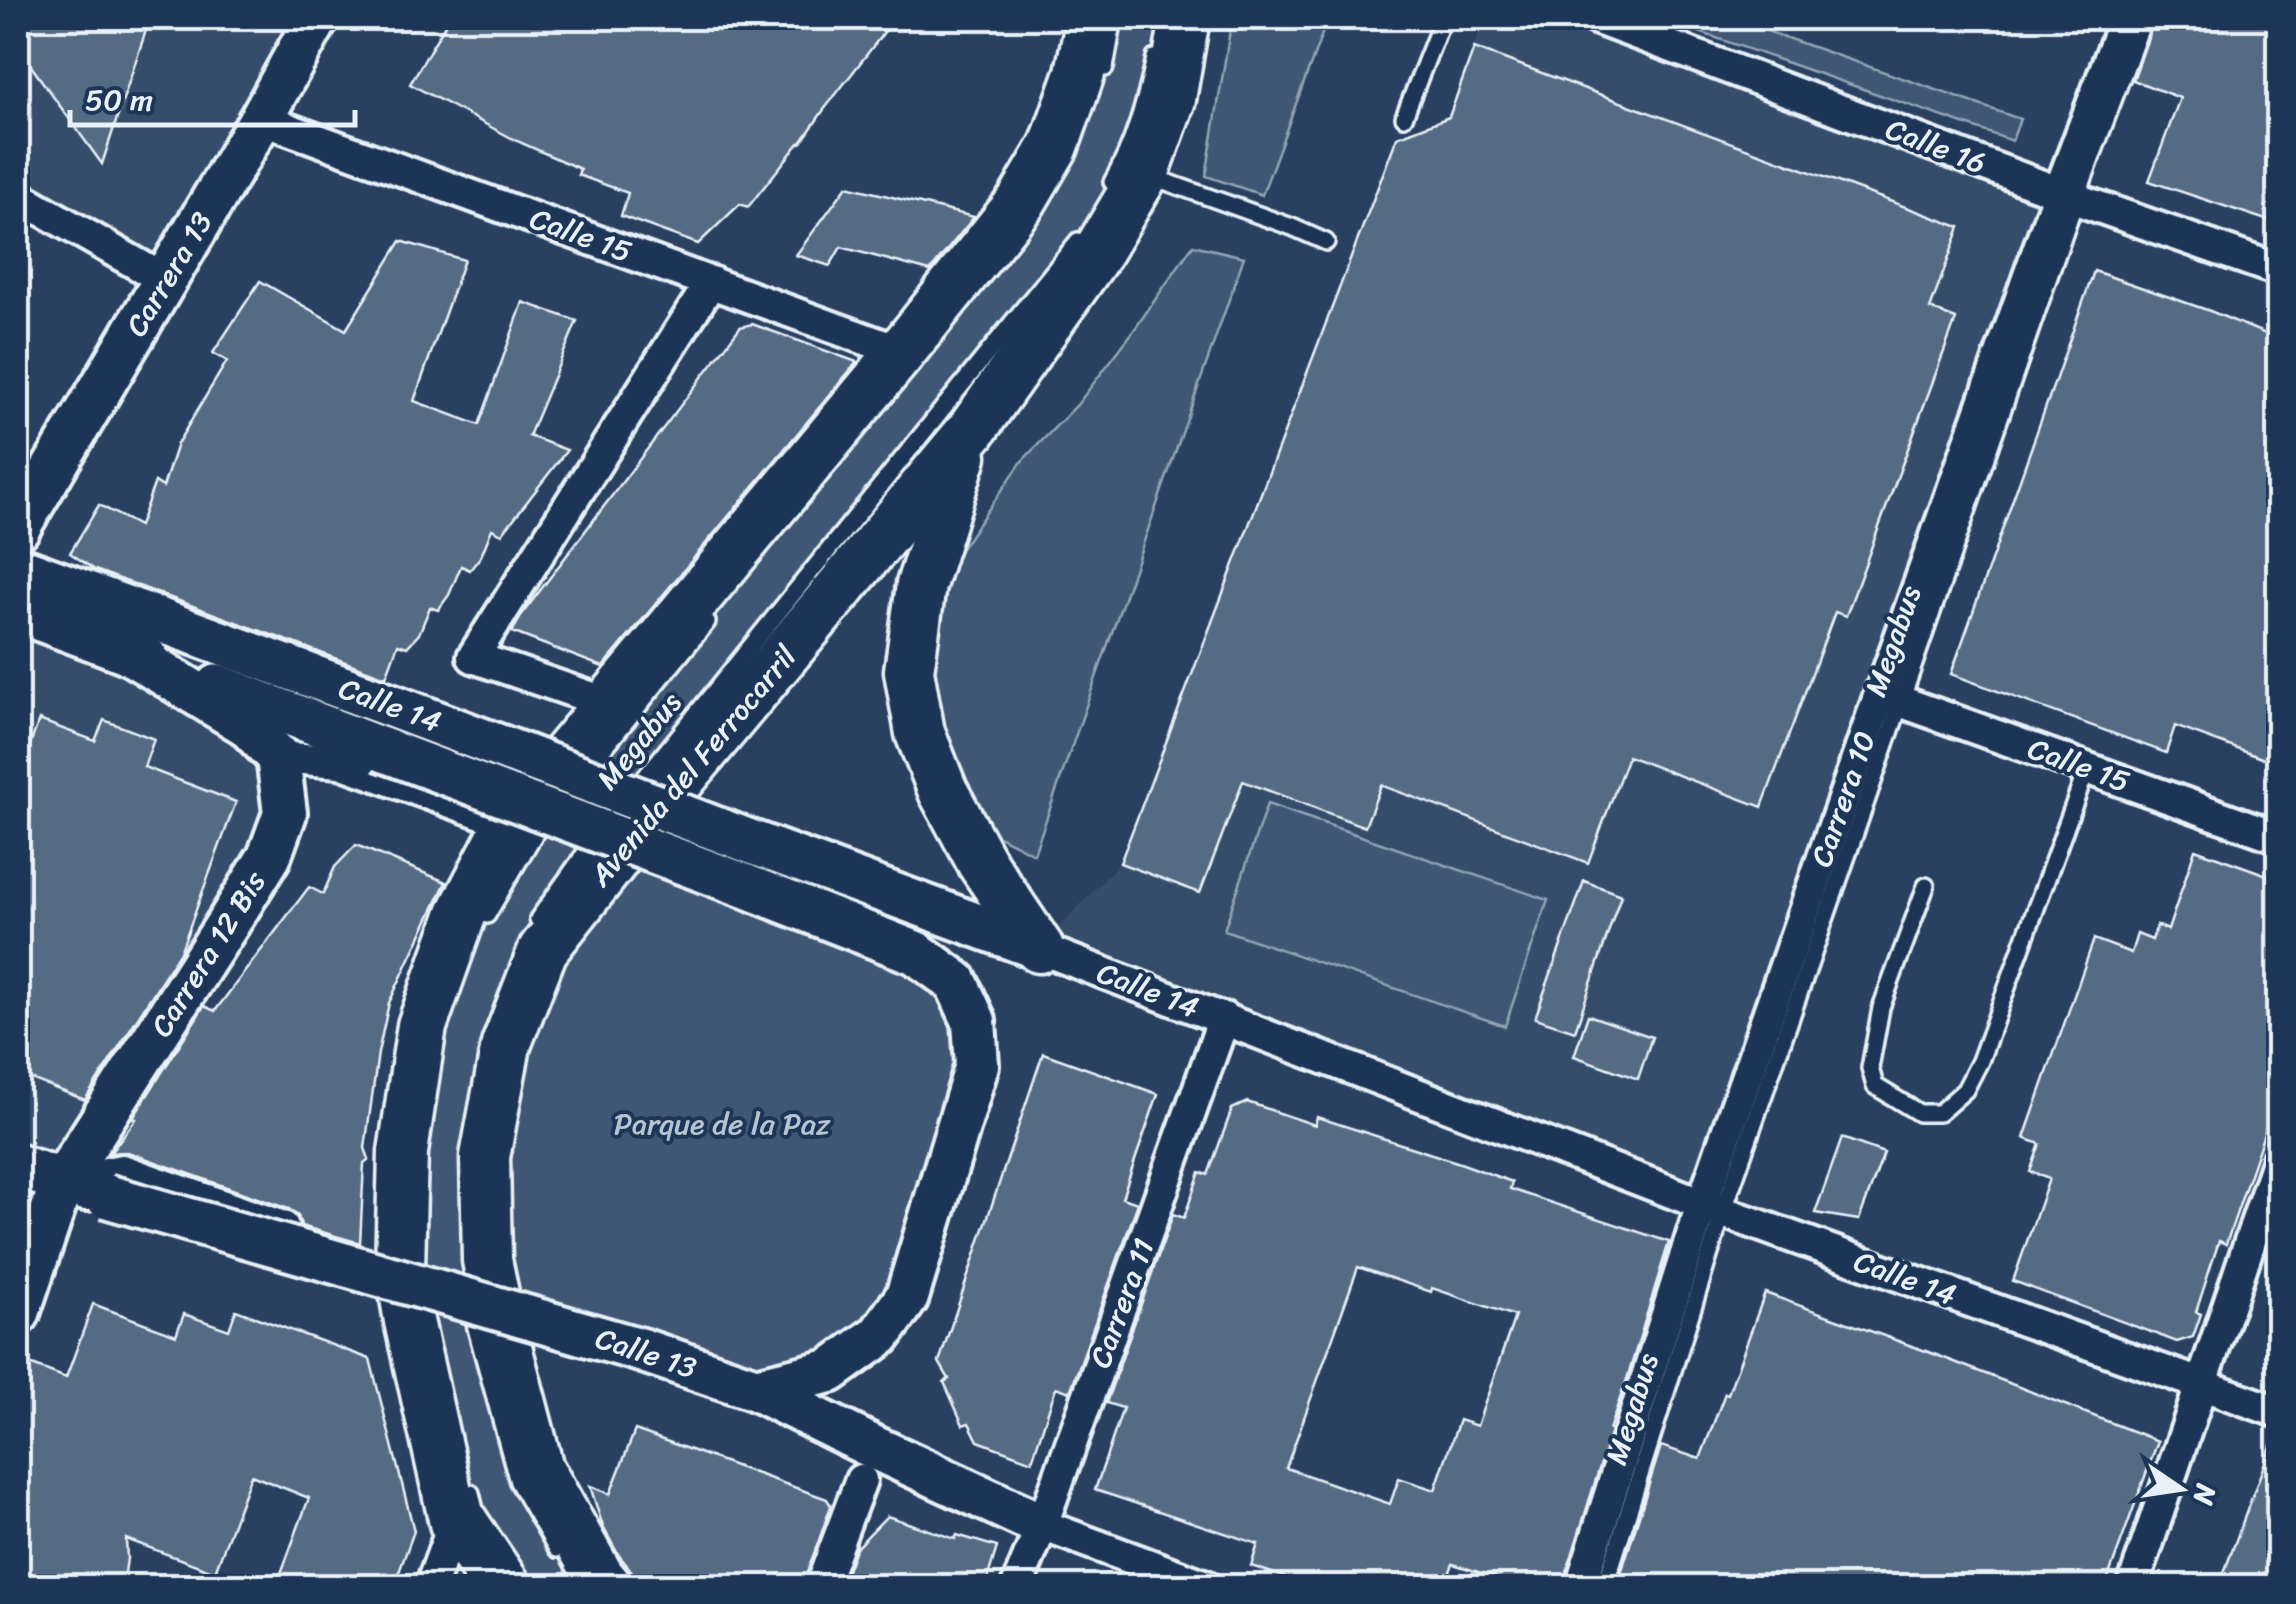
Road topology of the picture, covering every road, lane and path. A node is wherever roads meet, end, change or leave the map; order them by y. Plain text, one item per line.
1 (1091, 18) edge
2 (1114, 18) edge
3 (1443, 18) edge
4 (1595, 18) edge
5 (2124, 18) edge
6 (2144, 18) edge
7 (308, 24) edge
8 (1171, 31) edge
9 (1102, 80) dead end
10 (1404, 117) dead end
11 (261, 119) junction
12 (1144, 174) junction
13 (2067, 195) junction
14 (18, 196) edge
15 (1103, 197) dead end
16 (1085, 228) dead end
17 (1326, 242) dead end
18 (2278, 270) edge
19 (165, 280) junction
20 (711, 282) junction
21 (901, 352) junction
22 (971, 431) junction
23 (18, 528) edge
24 (18, 568) edge
25 (18, 611) edge
26 (714, 614) dead end
27 (122, 649) junction
28 (1890, 698) junction
29 (610, 704) junction
30 (278, 757) junction
31 (2092, 769) junction
32 (509, 823) junction
33 (2278, 837) edge
34 (1926, 886) dead end
35 (482, 922) dead end
36 (533, 926) dead end
37 (1039, 948) junction
38 (1224, 1018) junction
39 (2278, 1159) edge
40 (18, 1166) edge
41 (62, 1182) junction
42 (1712, 1208) junction
43 (468, 1278) dead end
44 (417, 1279) junction
45 (18, 1314) edge
46 (2202, 1386) junction
47 (756, 1389) junction
48 (2278, 1412) edge
49 (466, 1471) dead end
50 (860, 1480) dead end
51 (454, 1523) junction
52 (1042, 1526) junction
53 (562, 1557) dead end
54 (1608, 1579) edge
55 (431, 1586) edge
56 (498, 1586) edge
57 (526, 1586) edge
58 (607, 1586) edge
59 (821, 1586) edge
60 (1018, 1586) edge
61 (1206, 1586) edge
62 (1581, 1586) edge
63 (2133, 1586) edge

1 - 21 main road
2 - 9 lane
3 - 10 lane
4 - 13 street, Calle 16
5 - 13 street, Carrera 10
6 - 13 lane
7 - 11 main road, Carrera 13
8 - 12 main road, Avenida del Ferrocarril
8 - 15 lane
11 - 19 main road, Carrera 13
11 - 20 street, Calle 15
12 - 17 lane
12 - 22 main road, Avenida del Ferrocarril
13 - 18 street, Calle 16
13 - 28 street, Carrera 10
14 - 19 street
16 - 36 lane, Megabus
19 - 23 main road, Carrera 13
20 - 21 street, Calle 15
20 - 29 street
21 - 29 main road
22 - 37 main road
22 - 58 main road, Avenida del Ferrocarril
24 - 37 main road, Calle 14, bridge
25 - 27 main road, Calle 14
26 - 35 lane, Megabus
27 - 30 main road
27 - 47 main road, Calle 14, bridge
28 - 31 street, Calle 15
28 - 42 street, Carrera 10
29 - 32 main road
30 - 32 street
30 - 41 main road, Carrera 12 Bis
31 - 33 street, Calle 15
31 - 34 lane
32 - 44 main road
37 - 38 street, Calle 14
38 - 42 street, Calle 14
38 - 52 street, Carrera 11
39 - 46 street
40 - 41 main road, Calle 13
41 - 44 street
41 - 45 main road, Carrera 12 Bis
41 - 47 main road, Calle 13, bridge
42 - 46 street, Calle 14
42 - 54 lane, Megabus
42 - 62 street, Carrera 10
43 - 53 lane
44 - 51 main road
46 - 48 street, Calle 14
46 - 63 street
47 - 52 main road, Calle 13
49 - 57 lane
50 - 59 street
51 - 55 street
51 - 56 main road
52 - 60 street, Carrera 11
52 - 61 street, Calle 13

